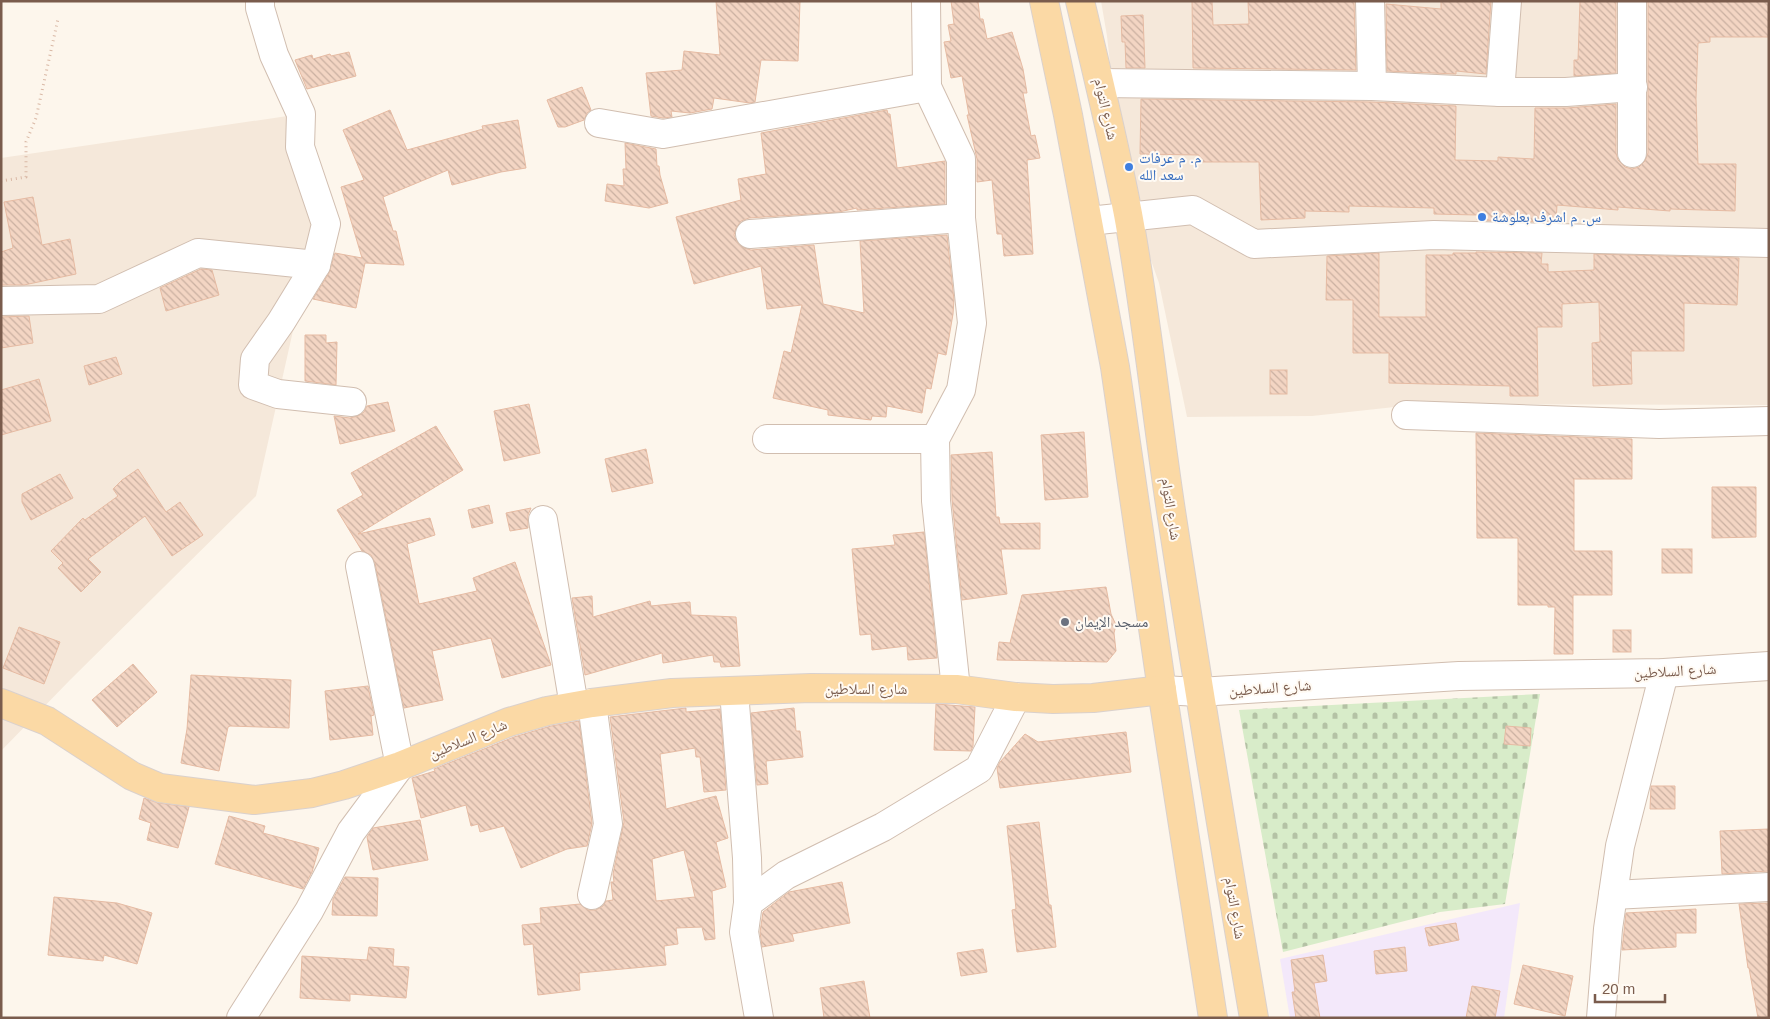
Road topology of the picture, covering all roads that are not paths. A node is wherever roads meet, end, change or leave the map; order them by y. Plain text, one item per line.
1 (260, 1) edge
2 (926, 1) edge
3 (1044, 1) edge
4 (1080, 1) edge
5 (1370, 1) edge
6 (1507, 1) edge
7 (1632, 1) edge
8 (1100, 83) junction
9 (1372, 86) junction
10 (927, 87) junction
11 (1633, 87) junction
12 (1500, 92) junction
13 (600, 123) dead end
14 (1632, 153) dead end
15 (1128, 216) junction
16 (962, 218) junction
17 (1089, 221) junction
18 (750, 234) dead end
19 (1769, 243) edge
20 (316, 264) junction
21 (1, 301) edge
22 (352, 402) dead end
23 (1406, 415) dead end
24 (1769, 421) edge
25 (767, 439) dead end
26 (935, 439) junction
27 (543, 520) dead end
28 (360, 566) dead end
29 (1769, 666) edge
30 (1664, 673) junction
31 (956, 689) junction
32 (1162, 690) junction
33 (734, 691) junction
34 (1199, 692) junction
35 (1016, 697) junction
36 (1, 703) edge
37 (583, 704) junction
38 (400, 766) junction
39 (1769, 887) edge
40 (592, 895) dead end
41 (1613, 895) junction
42 (748, 903) junction
43 (241, 1018) edge
44 (759, 1018) edge
45 (1213, 1018) edge
46 (1254, 1018) edge
47 (1601, 1018) edge

1 - 20 street
2 - 10 street
3 - 17 main road
4 - 8 main road, شارع التوام
5 - 9 street
6 - 12 street
7 - 11 street
8 - 9 street
8 - 15 main road, شارع التوام
9 - 12 street
10 - 13 street
10 - 16 street
11 - 12 street
11 - 14 street
15 - 17 street
15 - 19 street
15 - 34 main road, شارع التوام
16 - 18 street
16 - 26 street
17 - 32 main road
20 - 21 street
20 - 22 street
23 - 24 street
25 - 26 street
26 - 31 street
27 - 37 street
28 - 38 street
29 - 30 street, شارع السلاطين
30 - 34 street, شارع السلاطين
30 - 41 street
31 - 33 main road, شارع السلاطين
31 - 35 main road, شارع السلاطين
32 - 34 street, شارع السلاطين
32 - 35 main road, شارع السلاطين
32 - 45 main road
33 - 37 main road, شارع السلاطين
33 - 42 street
34 - 46 main road, شارع التوام
35 - 42 street
36 - 38 main road, شارع السلاطين
37 - 38 main road, شارع السلاطين
37 - 40 street
38 - 43 street
39 - 41 street
41 - 47 street
42 - 44 street

